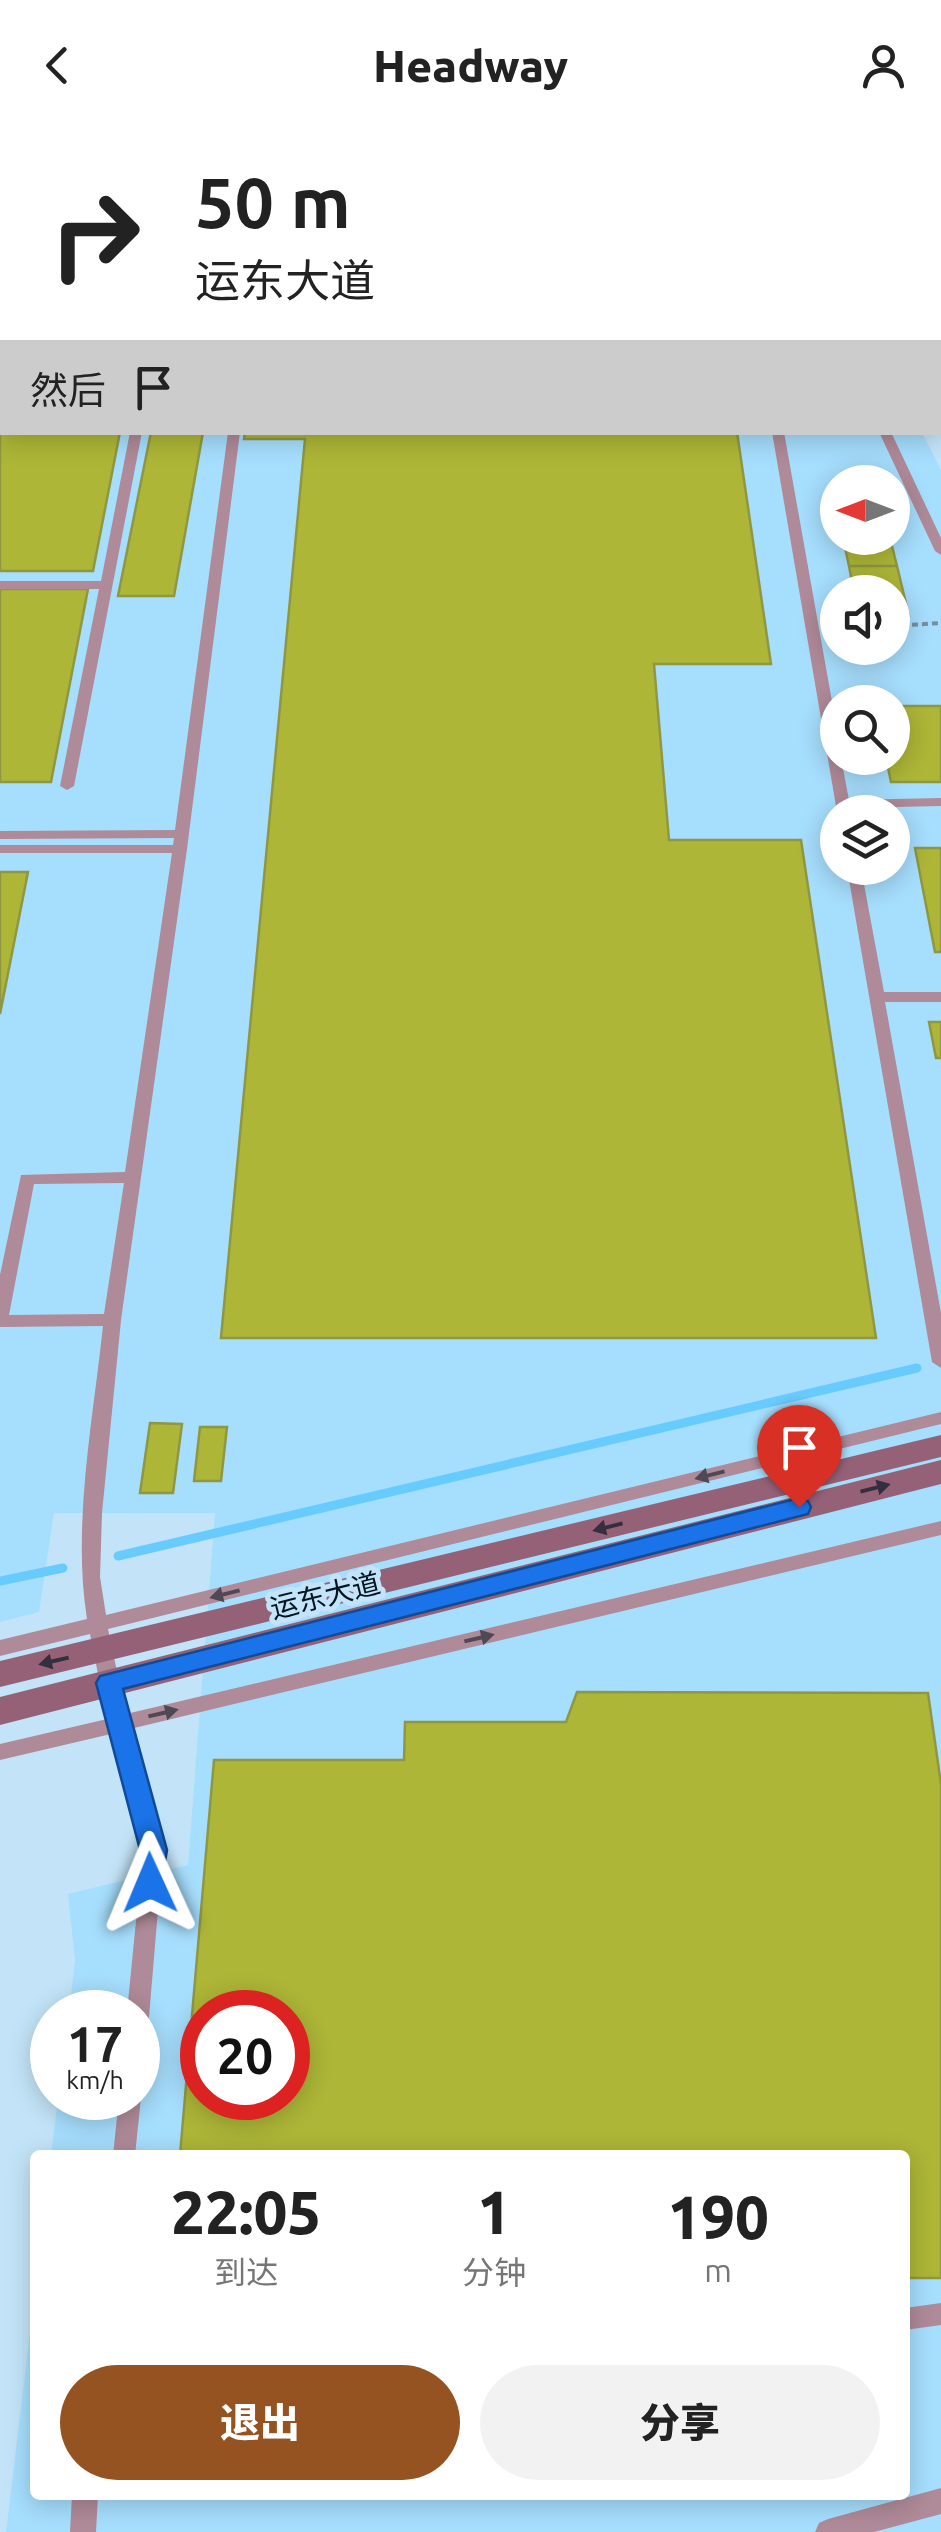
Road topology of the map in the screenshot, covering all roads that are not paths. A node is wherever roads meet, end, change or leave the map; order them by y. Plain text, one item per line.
1 (135, 435) edge
2 (234, 435) edge
3 (779, 435) edge
4 (885, 435) edge
5 (941, 551) edge
6 (0, 585) edge
7 (106, 585) junction
8 (67, 786) dead end
9 (842, 795) edge
10 (941, 802) edge
11 (910, 804) edge
12 (0, 835) edge
13 (181, 841) junction
14 (0, 849) edge
15 (857, 885) edge
16 (877, 997) junction
17 (941, 997) edge
18 (132, 1177) junction
19 (0, 1320) edge
20 (112, 1320) junction
21 (941, 1362) edge
22 (941, 1418) edge
23 (941, 1446) edge
24 (941, 1472) edge
25 (941, 1528) edge
26 (100, 1637) junction
27 (0, 1648) edge
28 (0, 1674) edge
29 (109, 1683) junction
30 (0, 1711) edge
31 (118, 1723) junction
32 (0, 1752) edge
33 (141, 1990) edge
34 (128, 2120) edge
35 (125, 2150) edge
36 (941, 2314) edge
37 (910, 2318) edge
38 (85, 2500) edge
39 (941, 2501) edge
40 (82, 2532) edge
41 (828, 2532) edge

1 - 7 lane
2 - 13 lane
3 - 9 lane
4 - 5 lane
6 - 7 lane
7 - 8 lane
10 - 11 lane
12 - 13 lane
13 - 14 lane
13 - 18 lane
15 - 16 lane
16 - 17 lane
16 - 21 lane
18 - 19 lane
18 - 20 lane
19 - 20 lane
20 - 26 lane
22 -> 26 lane
23 -> 26 main road, 运东大道
29 -> 24 main road, 运东大道
31 -> 25 lane
26 - 27 lane
26 -> 28 main road, 运东大道
26 - 29 lane
29 - 30 main road, 运东大道
29 - 31 lane
31 - 32 lane
31 - 33 lane
34 - 35 lane
36 - 37 lane
38 - 40 lane
39 - 41 lane

